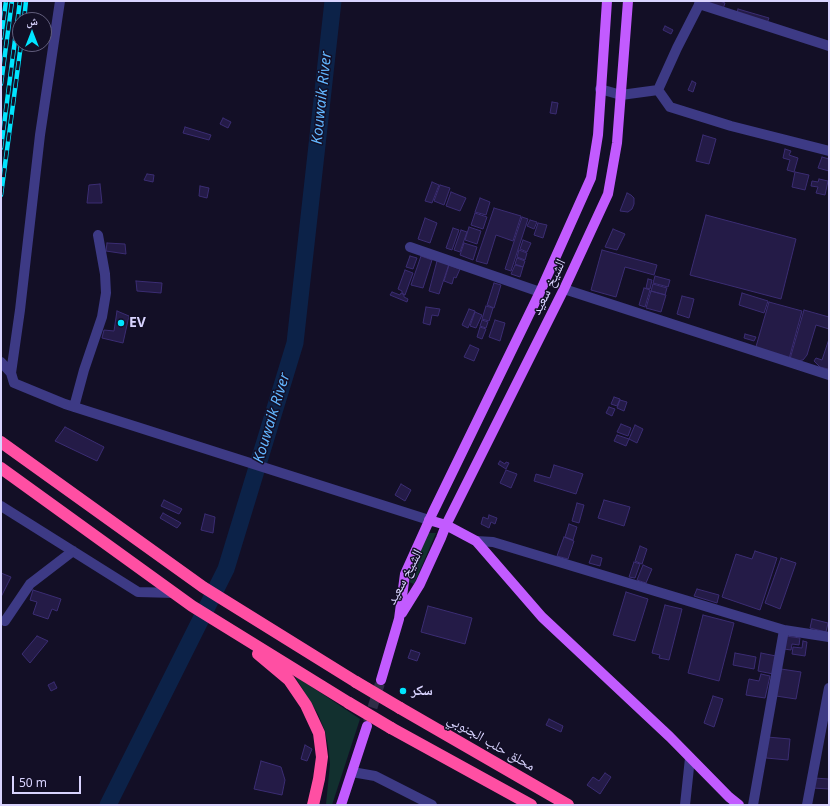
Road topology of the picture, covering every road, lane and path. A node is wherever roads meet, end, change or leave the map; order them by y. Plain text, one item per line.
1 (60, 1) edge
2 (607, 1) edge
3 (628, 1) edge
4 (700, 3) edge
5 (829, 46) edge
6 (600, 89) junction
7 (658, 90) junction
8 (621, 95) junction
9 (829, 151) edge
10 (98, 235) dead end
11 (410, 248) dead end
12 (564, 289) junction
13 (540, 292) junction
14 (1, 362) edge
15 (11, 373) junction
16 (829, 376) edge
17 (74, 407) junction
18 (1, 442) edge
19 (1, 468) edge
20 (1, 506) edge
21 (429, 520) junction
22 (446, 525) junction
23 (476, 541) junction
24 (73, 551) junction
25 (175, 593) junction
26 (399, 618) junction
27 (5, 621) dead end
28 (225, 626) junction
29 (784, 630) junction
30 (829, 637) edge
31 (381, 680) tunnel mouth
32 (829, 688) edge
33 (367, 726) tunnel mouth
34 (690, 758) junction
35 (352, 772) junction
36 (313, 805) edge
37 (341, 805) edge
38 (432, 805) edge
39 (530, 805) edge
40 (568, 805) edge
41 (685, 805) edge
42 (739, 805) edge
43 (753, 805) edge
44 (807, 805) edge

1 - 15 street
2 - 6 main road, الشيخ سعيد
3 - 8 main road, الشيخ سعيد
4 - 5 street
4 - 7 street
6 - 8 street
6 - 13 main road, الشيخ سعيد
7 - 8 street
7 - 9 street
8 - 12 main road, الشيخ سعيد
10 - 17 street
11 - 13 street
12 - 16 street
12 - 22 main road, الشيخ سعيد
13 - 21 main road, الشيخ سعيد
14 - 15 street
15 - 17 street
17 - 21 street
18 - 40 highway, محلق حلب الجنوبي, bridge
19 - 25 highway
20 - 24 street
21 - 22 main road
21 - 26 main road, الشيخ سعيد
22 - 23 main road
22 - 26 main road, الشيخ سعيد
23 - 29 street
23 - 34 main road
24 - 25 street
24 - 27 street
25 - 28 highway
26 - 31 main road
28 - 36 highway
28 - 39 highway, bridge
29 - 30 street
29 - 43 street
32 - 44 street
33 - 35 main road
34 - 41 street
34 - 42 main road
35 - 37 main road
35 - 38 street

